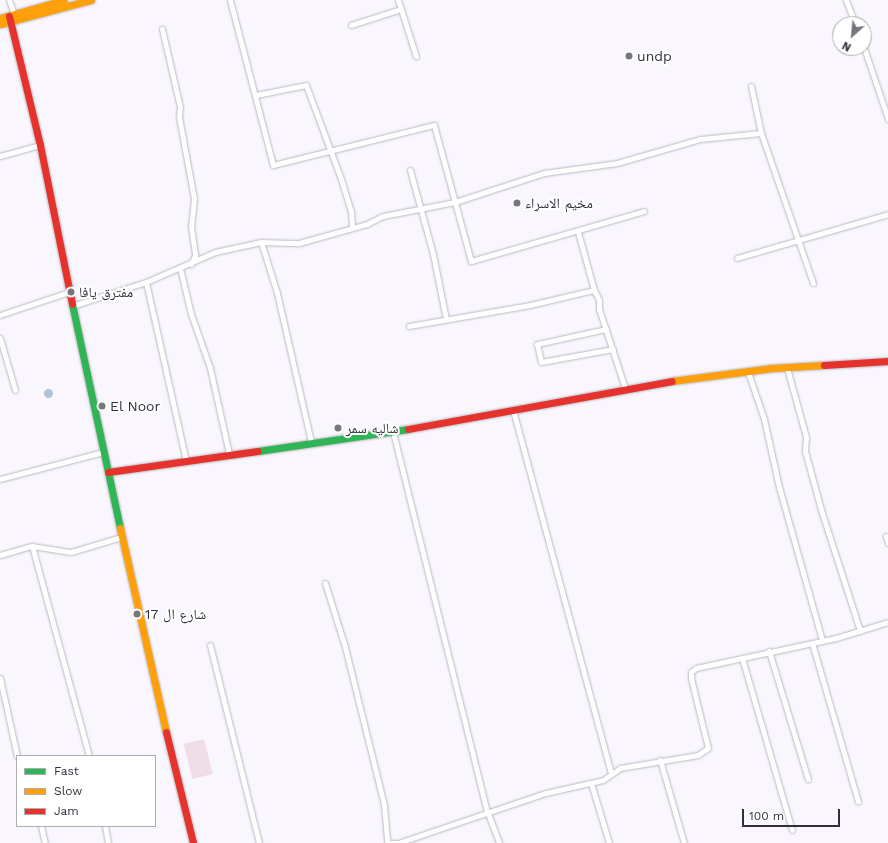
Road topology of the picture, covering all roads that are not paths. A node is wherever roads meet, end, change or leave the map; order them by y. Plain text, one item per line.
1 (9, 0) edge
2 (64, 0) edge
3 (91, 0) edge
4 (230, 0) edge
5 (398, 0) edge
6 (846, 0) edge
7 (401, 9) junction
8 (852, 16) edge
9 (11, 17) junction
10 (0, 18) edge
11 (0, 24) edge
12 (351, 25) dead end
13 (162, 29) dead end
14 (416, 56) dead end
15 (867, 56) edge
16 (751, 86) dead end
17 (256, 96) junction
18 (888, 119) edge
19 (761, 133) junction
20 (40, 145) junction
21 (328, 150) junction
22 (0, 156) edge
23 (410, 170) dead end
24 (455, 202) junction
25 (421, 211) junction
26 (644, 211) dead end
27 (888, 214) edge
28 (352, 227) junction
29 (578, 232) junction
30 (800, 240) junction
31 (260, 242) junction
32 (737, 258) dead end
33 (191, 264) junction
34 (180, 268) junction
35 (146, 282) junction
36 (813, 284) dead end
37 (594, 290) junction
38 (69, 292) junction
39 (72, 306) junction
40 (0, 315) edge
41 (446, 319) junction
42 (410, 326) dead end
43 (606, 329) junction
44 (0, 338) edge
45 (612, 349) junction
46 (888, 361) edge
47 (787, 368) junction
48 (748, 372) junction
49 (624, 388) junction
50 (15, 390) dead end
51 (513, 410) junction
52 (393, 432) junction
53 (311, 442) junction
54 (103, 452) junction
55 (229, 454) junction
56 (186, 461) junction
57 (108, 472) junction
58 (0, 479) edge
59 (886, 536) dead end
60 (118, 538) dead end
61 (888, 543) edge
62 (32, 546) junction
63 (0, 555) edge
64 (325, 583) dead end
65 (888, 622) edge
66 (860, 631) junction
67 (822, 640) junction
68 (812, 643) junction
69 (210, 645) dead end
70 (769, 652) junction
71 (742, 658) junction
72 (0, 678) edge
73 (17, 755) edge
74 (89, 755) edge
75 (660, 760) junction
76 (611, 773) junction
77 (808, 779) dead end
78 (591, 783) junction
79 (858, 801) dead end
80 (488, 811) junction
81 (41, 827) edge
82 (105, 827) edge
83 (792, 830) dead end
84 (45, 843) edge
85 (108, 843) edge
86 (192, 843) edge
87 (259, 843) edge
88 (388, 843) edge
89 (398, 843) edge
90 (499, 843) edge
91 (609, 843) edge
92 (684, 843) edge

1 - 9 street
2 - 9 street
3 - 9 street
4 - 17 street
5 - 7 street
6 - 8 street
7 - 12 street
7 - 14 street
9 - 10 street
9 - 11 street
9 - 20 street
13 - 33 street
15 - 18 street
16 - 19 street
17 - 21 street
17 - 21 street
19 - 24 street
19 - 30 street
20 - 22 street
20 - 38 street
21 - 24 street
21 - 28 street
23 - 25 street
24 - 25 street
24 - 29 street
25 - 28 street
25 - 41 street
26 - 29 street
27 - 30 street
28 - 31 street
29 - 37 street
30 - 32 street
30 - 36 street
31 - 33 street
31 - 53 street
33 - 34 street
34 - 35 street
34 - 55 street
35 - 39 street
35 - 56 street
37 - 41 street
37 - 43 street
38 - 39 street
38 - 40 street
39 - 54 street
41 - 42 street
43 - 45 street
43 - 45 street
44 - 50 street
45 - 49 street
46 - 47 street
47 - 48 street
47 - 66 street
48 - 49 street
48 - 67 street
49 - 51 street
51 - 52 street
51 - 76 street
52 - 53 street
52 - 80 street
53 - 55 street
54 - 57 street
54 - 58 street
55 - 56 street
56 - 57 street
57 - 86 street
59 - 61 street
60 - 62 street
62 - 63 street
62 - 74 street
64 - 88 street
65 - 66 street
66 - 67 street
67 - 68 street
68 - 70 street
68 - 79 street
69 - 87 street
70 - 71 street
70 - 77 street
71 - 75 street
71 - 83 street
72 - 73 street
75 - 76 street
75 - 92 street
76 - 78 street
78 - 80 street
78 - 91 street
80 - 89 street
80 - 90 street
81 - 84 street
82 - 85 street
88 - 89 street

